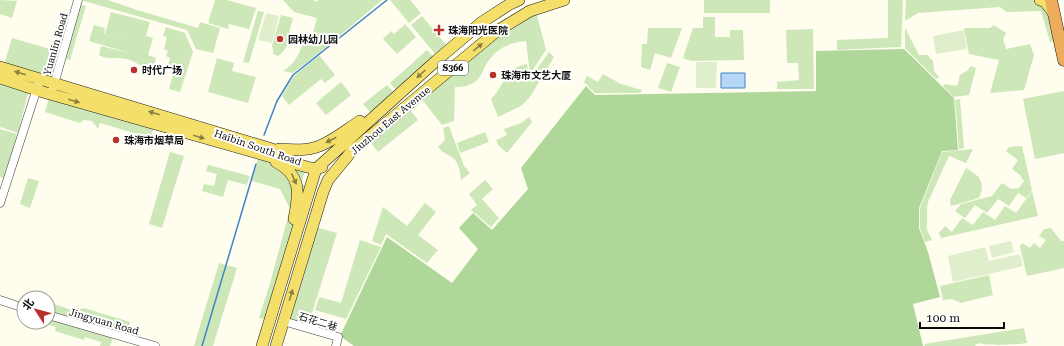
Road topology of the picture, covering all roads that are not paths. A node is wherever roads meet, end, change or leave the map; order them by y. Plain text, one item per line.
1 (78, 0) edge
2 (519, 0) edge
3 (564, 0) edge
4 (1040, 0) edge
5 (1051, 0) edge
6 (1058, 0) edge
7 (1053, 12) junction
8 (1064, 25) edge
9 (1064, 60) edge
10 (0, 66) edge
11 (0, 78) edge
12 (40, 79) junction
13 (54, 83) junction
14 (37, 90) junction
15 (51, 94) junction
16 (398, 95) junction
17 (268, 152) junction
18 (351, 152) junction
19 (316, 169) junction
20 (323, 192) junction
21 (0, 203) edge
22 (287, 263) junction
23 (0, 300) edge
24 (16, 305) edge
25 (56, 317) edge
26 (283, 321) junction
27 (155, 346) edge
28 (262, 346) edge
29 (276, 346) edge
30 (336, 346) edge

1 - 13 street, Yuanlin Road
2 -> 16 main road, Jiuzhou East Avenue / S366
18 -> 3 main road, Jiuzhou East Avenue / S366
4 - 7 main road
5 - 7 highway
6 - 8 highway
7 - 9 highway
12 -> 10 main road, Haibin South Road
11 - 14 main road, Haibin South Road
12 - 13 main road, Haibin South Road
12 - 14 street, Yuanlin Road
13 - 15 street, Yuanlin Road
17 -> 13 main road, Haibin South Road
14 - 15 main road, Haibin South Road
14 - 21 street, Yuanlin Road
15 -> 17 main road, Haibin South Road
16 -> 17 main road
16 - 19 main road, Jiuzhou East Avenue / S366
17 - 19 main road, Haibin South Road
17 -> 22 main road
18 - 19 main road
18 - 20 main road, Jiuzhou East Avenue / S366
19 - 20 main road
19 - 22 main road
26 -> 20 main road, Jiuzhou East Avenue / S366
22 - 28 main road
23 - 24 street
25 - 27 street, Jingyuan Road
26 - 29 main road, Jiuzhou East Avenue / S366
26 - 30 street, 石花二巷

